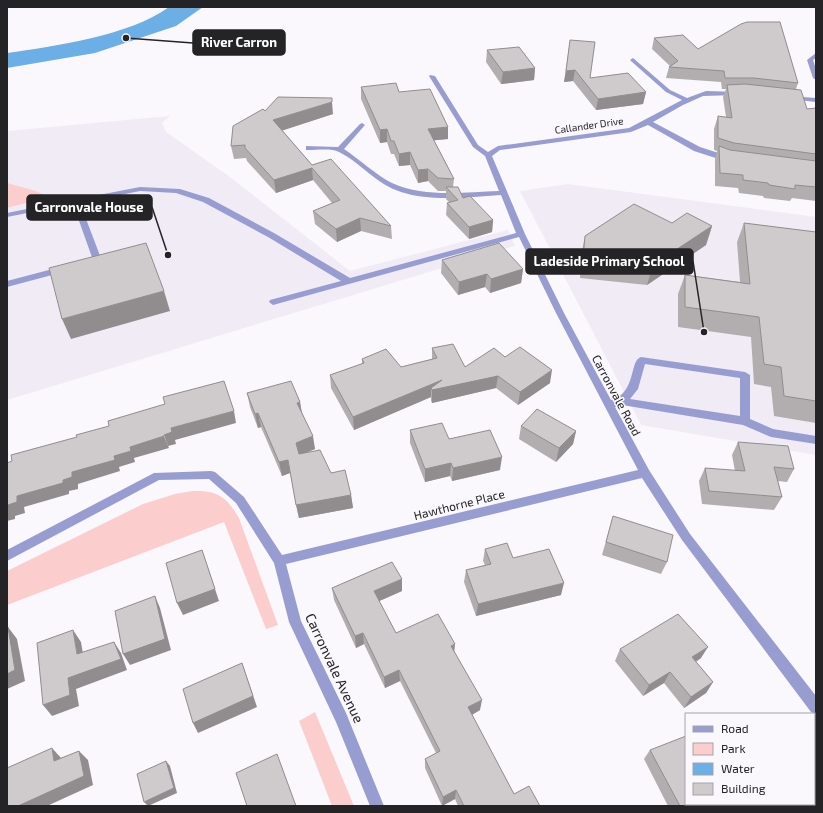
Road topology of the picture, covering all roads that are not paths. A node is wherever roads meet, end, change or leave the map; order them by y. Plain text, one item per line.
1 (816, 55) edge
2 (633, 60) dead end
3 (432, 76) dead end
4 (816, 78) edge
5 (741, 93) edge
6 (779, 97) edge
7 (816, 100) edge
8 (688, 101) junction
9 (648, 122) junction
10 (362, 125) dead end
11 (309, 148) dead end
12 (340, 149) junction
13 (488, 155) junction
14 (735, 160) edge
15 (503, 193) junction
16 (75, 200) junction
17 (7, 215) edge
18 (521, 234) junction
19 (85, 264) edge
20 (71, 267) edge
21 (348, 281) junction
22 (7, 284) edge
23 (273, 302) dead end
24 (622, 401) junction
25 (608, 405) junction
26 (745, 421) junction
27 (816, 440) edge
28 (644, 473) junction
29 (7, 556) edge
30 (279, 561) junction
31 (816, 707) edge
32 (377, 806) edge

1 - 4 street
2 - 8 street
3 - 13 street, Carronvale Road
5 - 8 street, Callander Drive
6 - 7 street
8 - 9 street, Callander Drive
9 - 13 street, Callander Drive
9 - 14 street
10 - 12 street
11 - 12 street
12 - 15 street
13 - 15 street, Carronvale Road
15 - 18 street, Carronvale Road
16 - 17 street
16 - 19 street
16 - 21 street
18 - 21 street
18 - 25 street, Carronvale Road
20 - 22 street
21 - 23 street
24 - 25 street
24 - 26 street
24 - 26 street
25 - 28 street, Carronvale Road
26 - 27 street
28 - 30 street, Hawthorne Place
28 - 31 street, Carronvale Road
29 - 30 street, Carronvale Avenue
30 - 32 street, Carronvale Avenue

